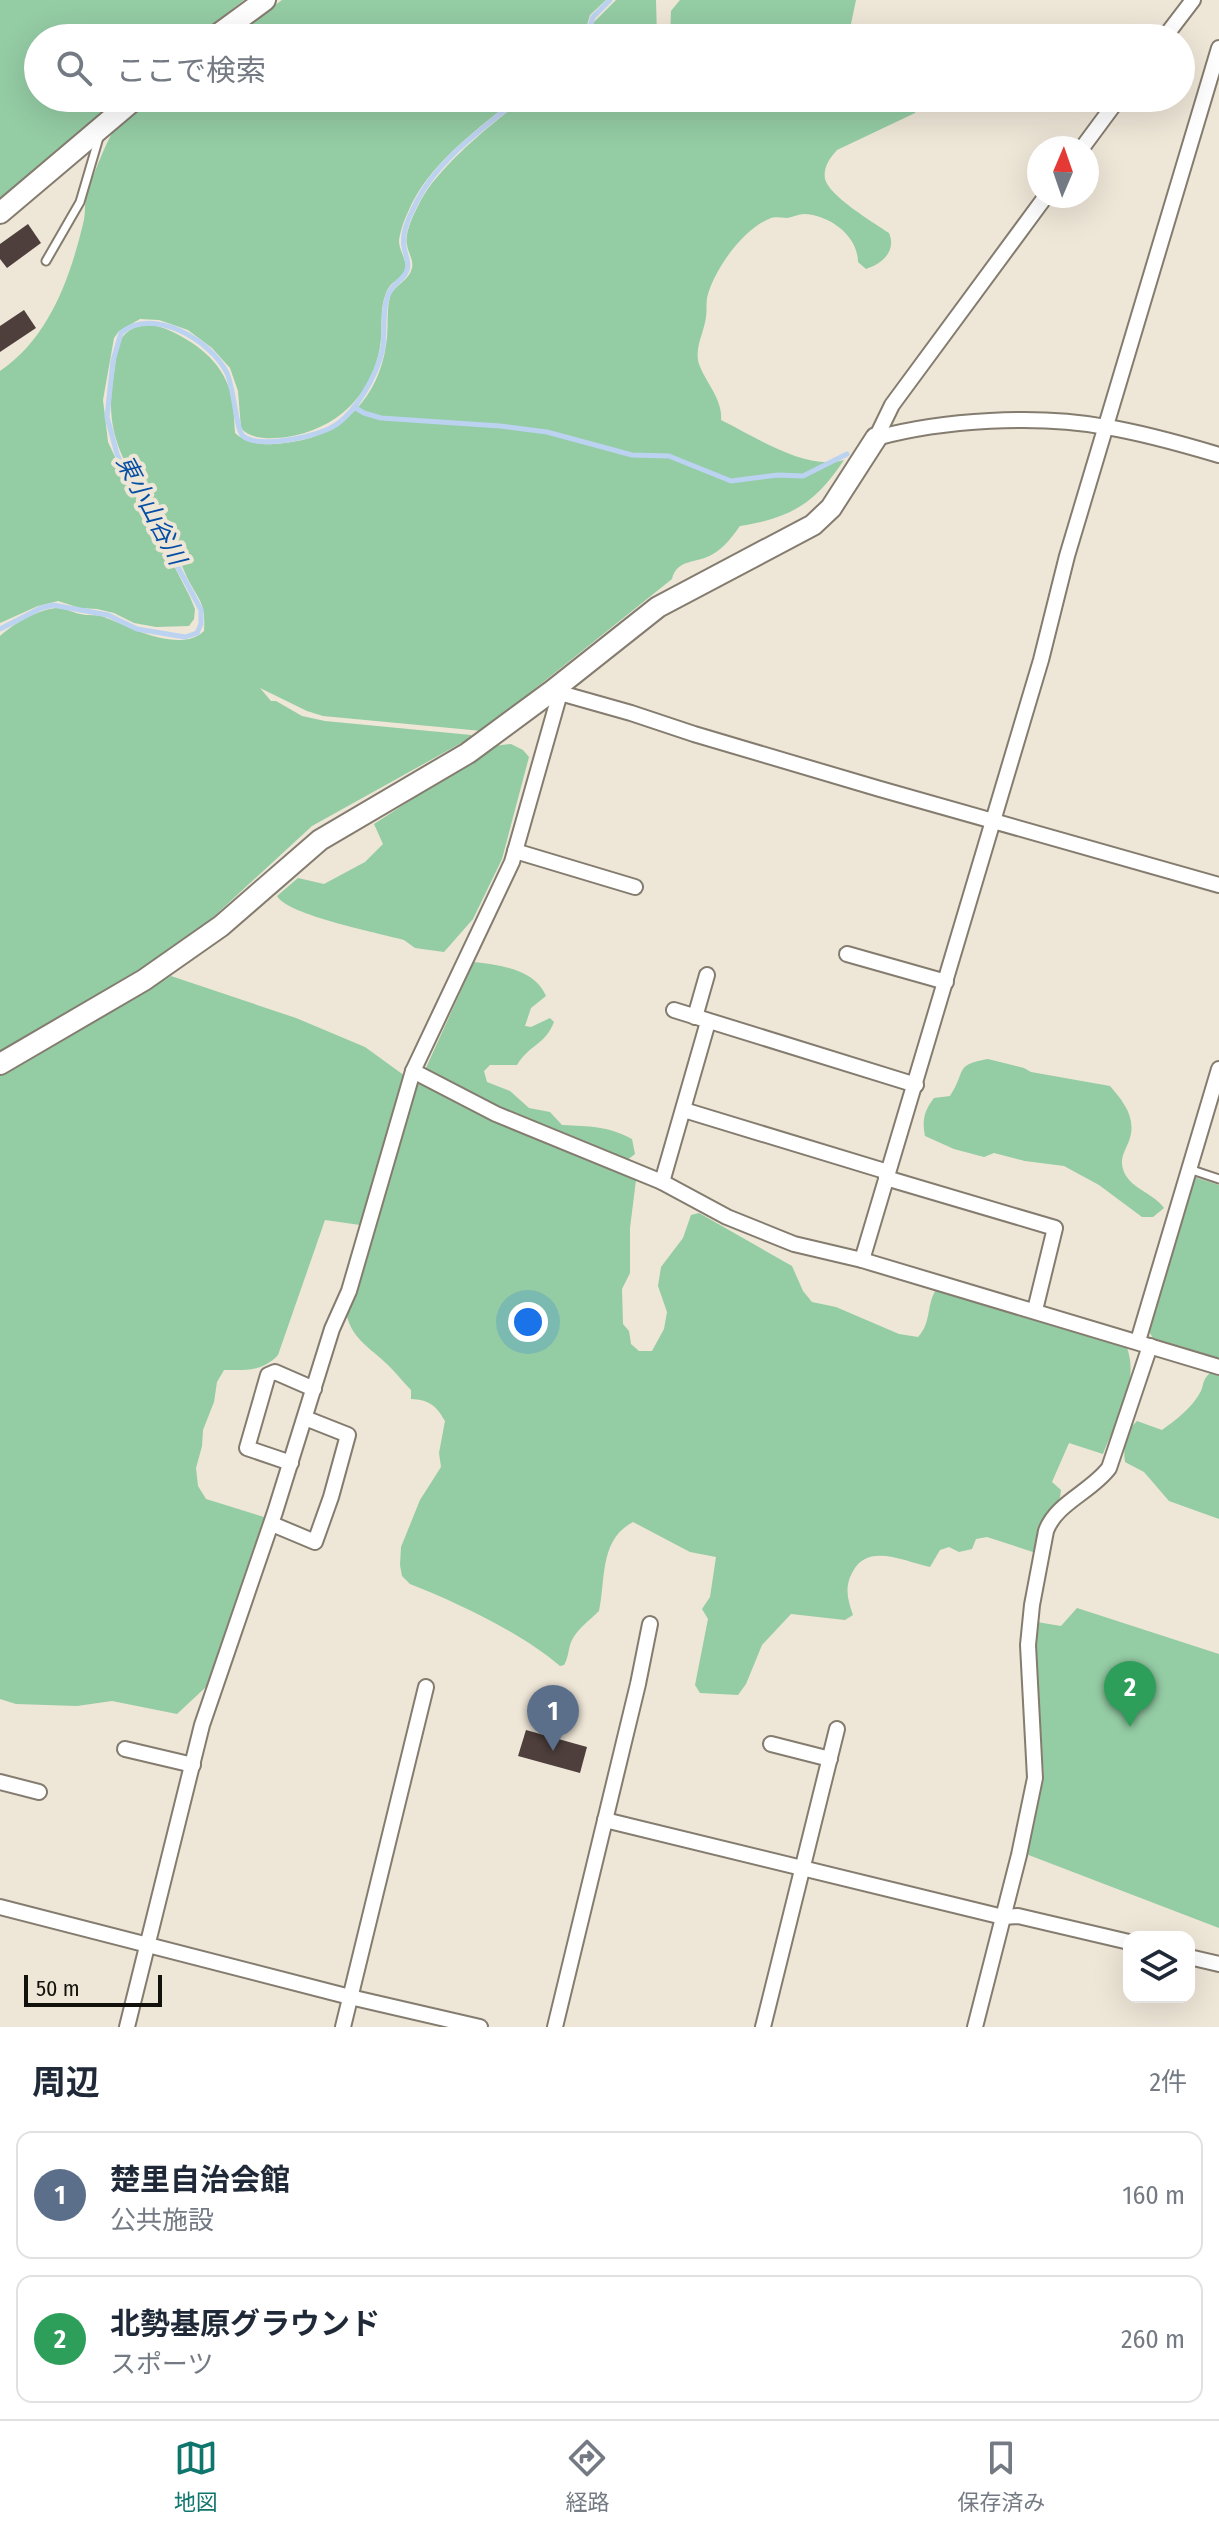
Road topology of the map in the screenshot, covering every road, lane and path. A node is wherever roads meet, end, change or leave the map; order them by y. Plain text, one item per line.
1 (265, 0) edge
2 (1193, 0) edge
3 (232, 24) edge
4 (1175, 24) edge
5 (1219, 48) edge
6 (119, 112) edge
7 (1109, 112) edge
8 (103, 125) junction
9 (1091, 136) edge
10 (1037, 208) edge
11 (0, 213) edge
12 (46, 261) dead end
13 (1105, 426) junction
14 (876, 438) junction
15 (1219, 455) edge
16 (556, 692) junction
17 (994, 820) junction
18 (515, 851) junction
19 (1219, 885) edge
20 (635, 887) dead end
21 (847, 954) dead end
22 (707, 975) dead end
23 (946, 982) junction
24 (674, 1010) dead end
25 (702, 1019) junction
26 (0, 1064) edge
27 (1219, 1069) edge
28 (413, 1071) junction
29 (916, 1085) junction
30 (684, 1110) junction
31 (1189, 1169) junction
32 (887, 1175) junction
33 (1219, 1179) edge
34 (662, 1182) junction
35 (862, 1260) junction
36 (1035, 1310) junction
37 (1144, 1344) junction
38 (1219, 1367) edge
39 (314, 1389) junction
40 (305, 1418) junction
41 (291, 1463) junction
42 (272, 1524) junction
43 (650, 1624) dead end
44 (426, 1687) dead end
45 (837, 1729) dead end
46 (771, 1744) dead end
47 (125, 1749) dead end
48 (830, 1759) junction
49 (193, 1765) junction
50 (0, 1782) edge
51 (39, 1792) dead end
52 (605, 1820) junction
53 (803, 1868) junction
54 (0, 1907) edge
55 (1003, 1917) junction
56 (1123, 1941) edge
57 (148, 1944) junction
58 (1195, 1958) edge
59 (1219, 1964) edge
60 (350, 1997) junction
61 (127, 2027) edge
62 (343, 2027) edge
63 (480, 2027) edge
64 (555, 2027) edge
65 (763, 2027) edge
66 (975, 2027) edge

1 - 3 street
2 - 4 street
5 - 13 street
6 - 8 street
7 - 9 street
8 - 11 street
8 - 12 lane
10 - 14 street
13 - 14 street
13 - 15 street
13 - 17 street
14 - 16 street
16 - 17 street
16 - 18 street
16 - 26 street
17 - 19 street
17 - 23 street
18 - 20 street
18 - 28 street
21 - 23 street
22 - 25 street
23 - 29 street
24 - 25 street
25 - 29 street
25 - 30 street
27 - 31 street
28 - 34 street
28 - 39 street
29 - 32 street
30 - 32 street
30 - 34 street
31 - 33 lane
31 - 37 street
32 - 35 street
32 - 36 street
34 - 35 street
35 - 36 street
36 - 37 street
37 - 38 street
37 - 55 street
39 - 40 street
39 - 41 street
40 - 41 street
40 - 42 street
41 - 42 street
42 - 49 street
43 - 52 street
44 - 60 street
45 - 48 street
46 - 48 street
47 - 49 street
48 - 53 street
49 - 57 street
50 - 51 street
52 - 53 street
52 - 64 street
53 - 55 street
53 - 65 street
54 - 57 street
55 - 56 street
55 - 66 street
57 - 60 street
57 - 61 street
58 - 59 street
60 - 62 street
60 - 63 street

